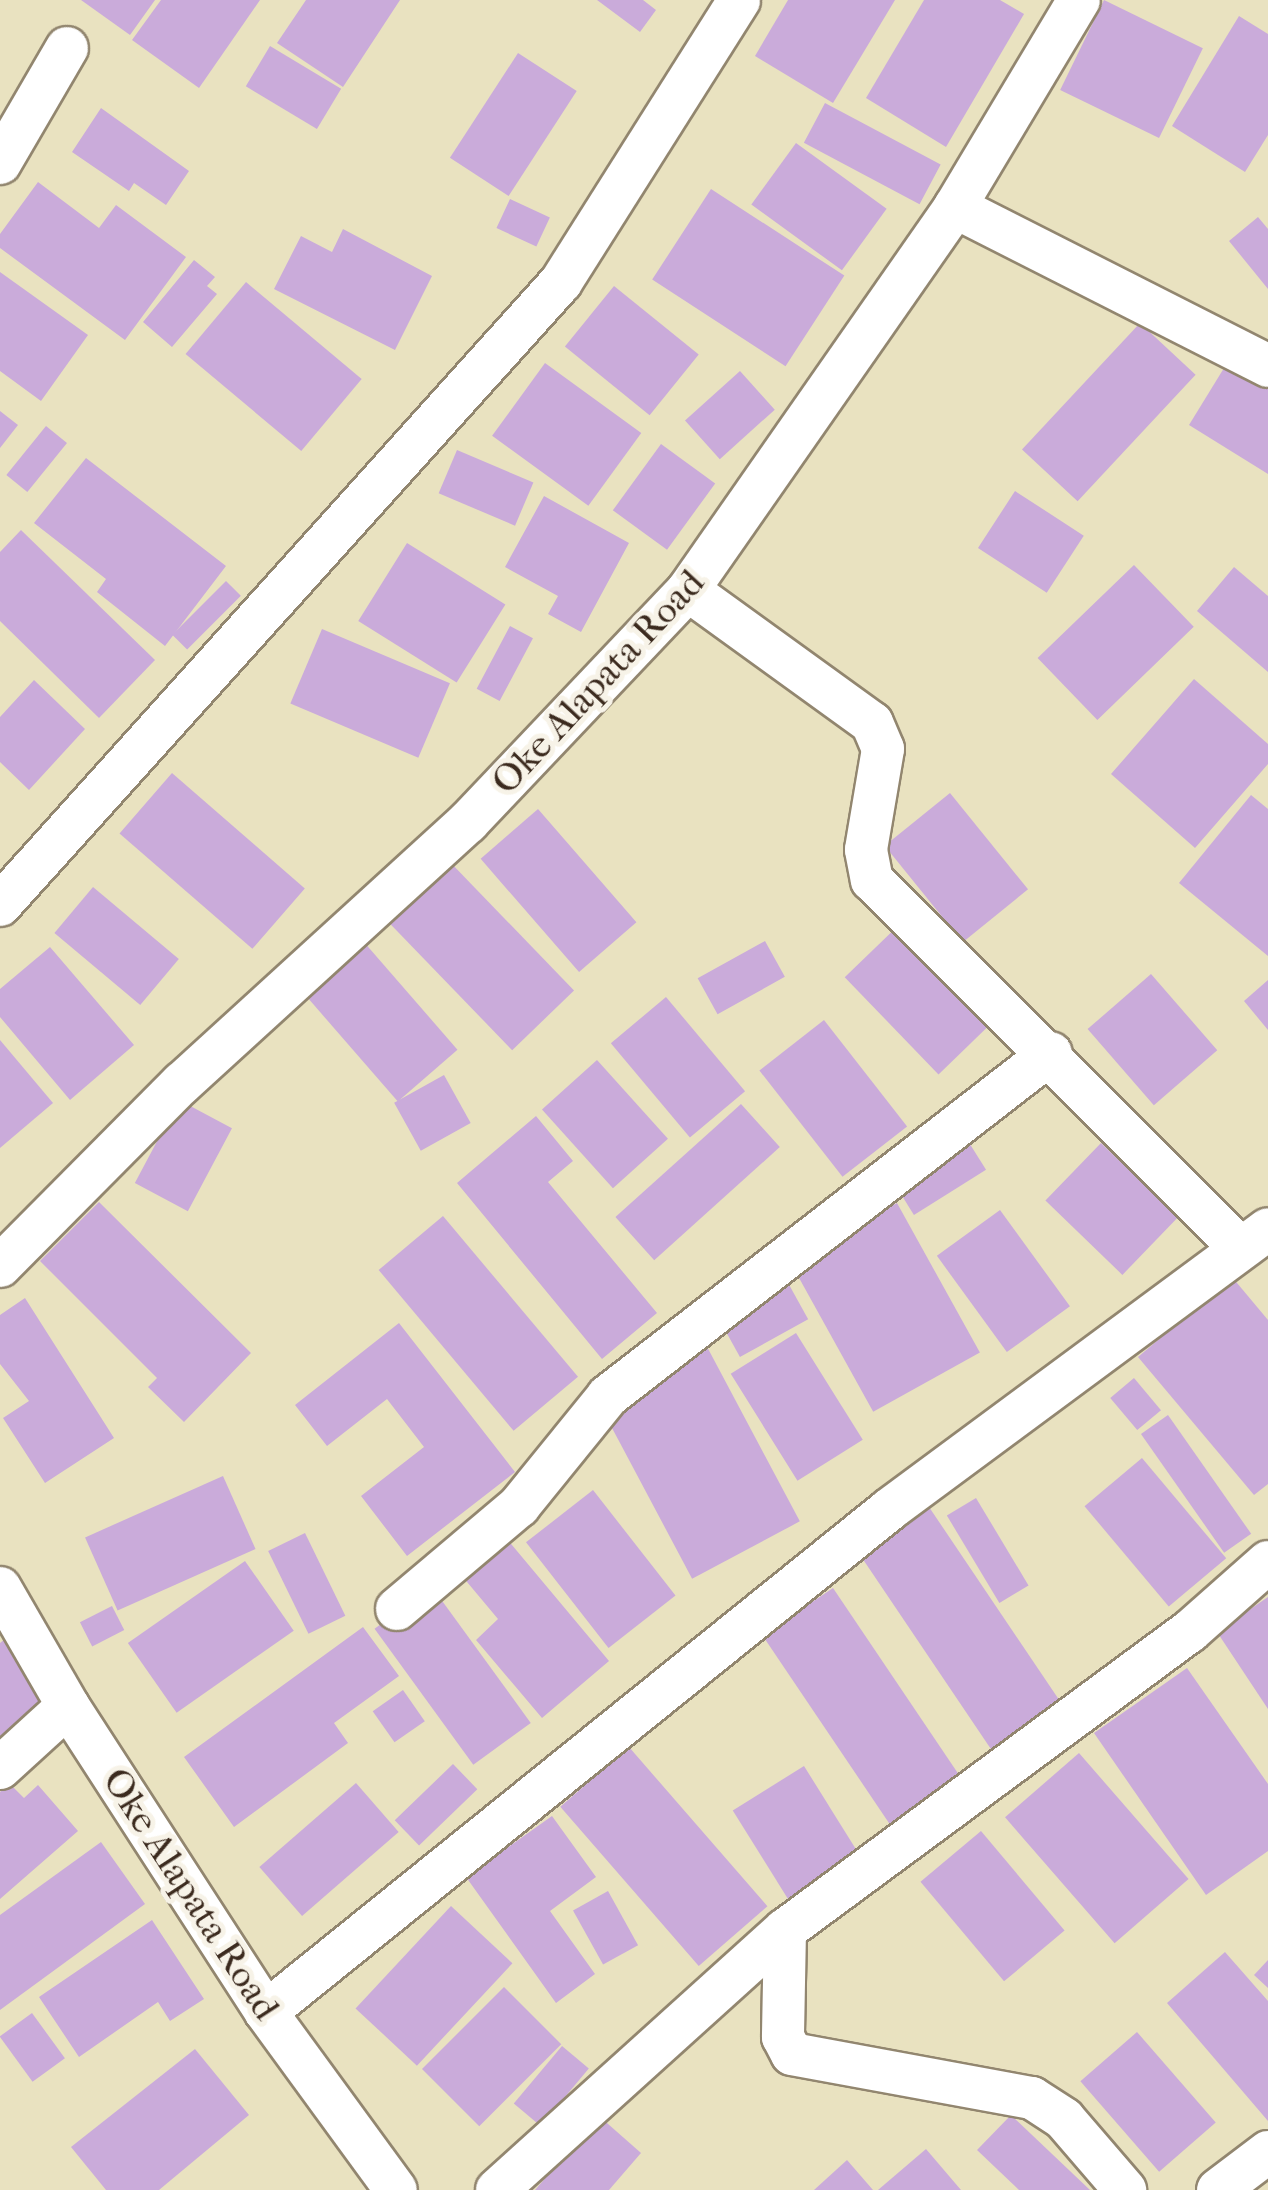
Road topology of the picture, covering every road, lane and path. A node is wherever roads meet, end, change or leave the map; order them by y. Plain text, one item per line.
1 (739, 0) edge
2 (1079, 0) edge
3 (68, 48) dead end
4 (0, 163) edge
5 (955, 207) junction
6 (1268, 366) edge
7 (688, 590) junction
8 (0, 906) edge
9 (1051, 1053) junction
10 (1254, 1238) edge
11 (0, 1266) edge
12 (1268, 1562) edge
13 (0, 1588) edge
14 (397, 1609) dead end
15 (68, 1706) junction
16 (0, 1768) edge
17 (785, 1930) junction
18 (266, 2012) junction
19 (1268, 2152) edge
20 (396, 2190) edge
21 (497, 2190) edge
22 (1125, 2190) edge
23 (1218, 2190) edge

1 - 8 street
2 - 5 street, Oke Alapata Road
3 - 4 street
5 - 6 street
5 - 7 street, Oke Alapata Road
7 - 9 street
7 - 11 street, Oke Alapata Road
9 - 10 street
9 - 14 street
10 - 18 street
12 - 17 street
13 - 15 street, Oke Alapata Road
15 - 16 street
15 - 18 street, Oke Alapata Road
17 - 21 street
17 - 22 street
18 - 20 street, Oke Alapata Road
19 - 23 street

